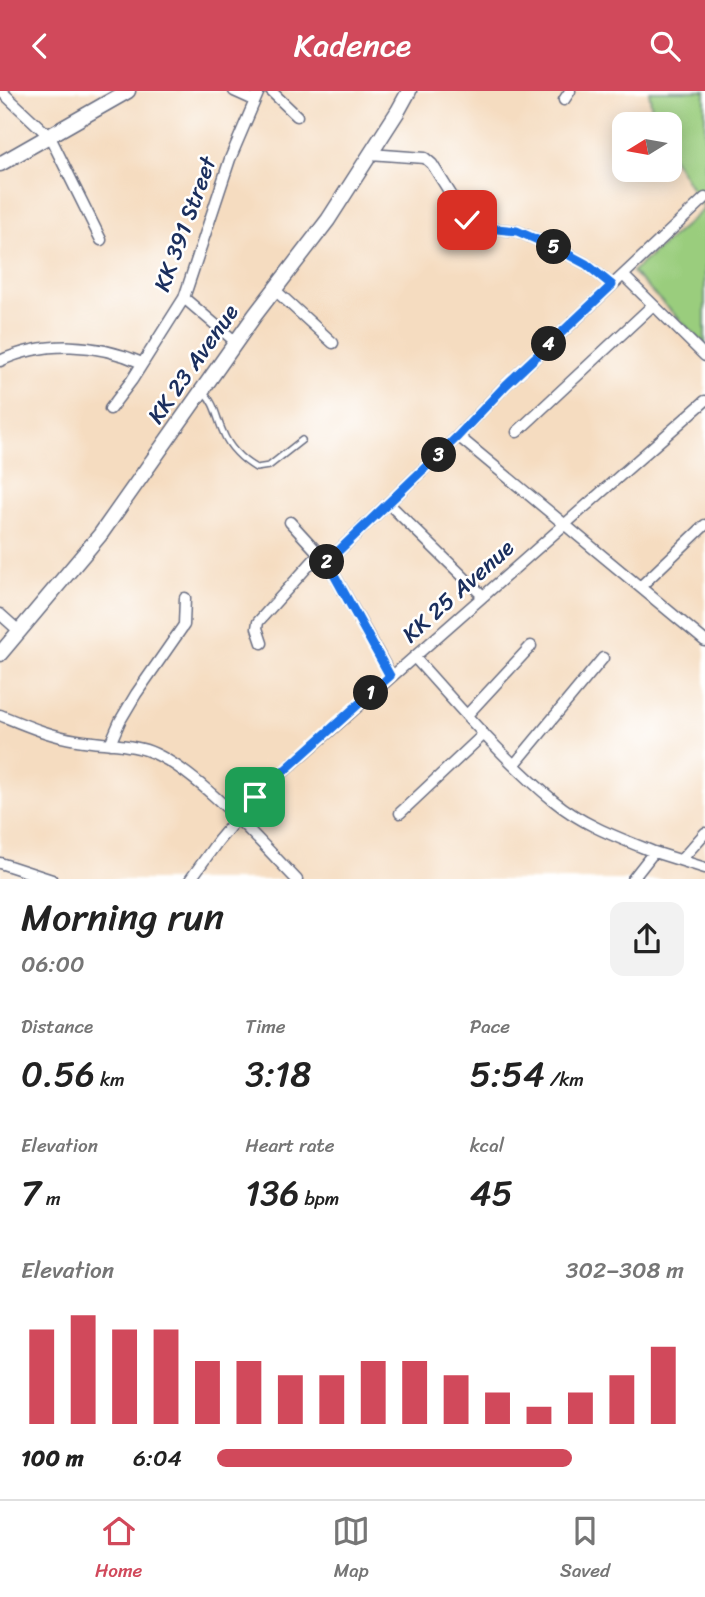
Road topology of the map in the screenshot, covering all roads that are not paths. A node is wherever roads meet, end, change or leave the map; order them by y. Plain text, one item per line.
1 (1, 91) edge
2 (128, 91) edge
3 (234, 91) edge
4 (271, 91) edge
5 (409, 91) edge
6 (256, 95) edge
7 (297, 116) dead end
8 (50, 137) junction
9 (370, 154) junction
10 (0, 164) edge
11 (705, 198) edge
12 (101, 240) dead end
13 (622, 275) junction
14 (612, 285) junction
15 (275, 290) junction
16 (184, 297) junction
17 (653, 306) junction
18 (237, 343) junction
19 (333, 343) dead end
20 (705, 356) edge
21 (0, 361) edge
22 (142, 363) junction
23 (202, 390) junction
24 (705, 401) edge
25 (110, 409) dead end
26 (517, 432) dead end
27 (458, 436) junction
28 (302, 440) dead end
29 (388, 503) junction
30 (290, 522) dead end
31 (566, 524) junction
32 (705, 525) edge
33 (323, 558) junction
34 (640, 587) junction
35 (483, 596) junction
36 (185, 598) dead end
37 (0, 614) edge
38 (19, 631) junction
39 (705, 641) edge
40 (262, 643) dead end
41 (531, 646) dead end
42 (0, 654) edge
43 (415, 658) junction
44 (603, 658) dead end
45 (390, 676) junction
46 (0, 715) edge
47 (467, 715) junction
48 (484, 734) junction
49 (110, 744) junction
50 (516, 764) junction
51 (400, 813) dead end
52 (236, 818) junction
53 (705, 833) edge
54 (654, 852) junction
55 (681, 860) junction
56 (0, 863) edge
57 (705, 868) edge
58 (49, 879) edge
59 (191, 879) edge
60 (296, 879) edge
61 (633, 879) edge

1 - 8 street
2 - 8 main road
3 - 6 street, KK 391 Street
4 - 7 street
5 - 9 main road, KK 23 Avenue
6 - 16 street, KK 391 Street
8 - 10 main road
8 - 12 street
9 - 14 street
9 - 15 main road, KK 23 Avenue
11 - 13 street
13 - 14 street
13 - 17 street
14 - 27 street
15 - 18 main road, KK 23 Avenue
15 - 19 street
16 - 18 street
16 - 22 street, KK 391 Street
17 - 20 street
17 - 26 street
18 - 23 main road, KK 23 Avenue
21 - 22 street
22 - 25 street, KK 391 Street
23 - 28 lane
23 - 38 main road, KK 23 Avenue
24 - 31 street, KK 25 Avenue
27 - 29 street
27 - 31 street
29 - 33 street
29 - 35 street
30 - 33 street
31 - 34 street
31 - 35 street, KK 25 Avenue
32 - 34 street
33 - 40 street
33 - 45 street
34 - 39 street
35 - 43 street, KK 25 Avenue
36 - 49 street
37 - 38 street
38 - 42 main road, KK 23 Avenue
41 - 47 street
43 - 45 street, KK 25 Avenue
43 - 47 street
44 - 50 street
45 - 52 street, KK 25 Avenue
46 - 49 street
47 - 48 street
48 - 50 street
48 - 51 street
49 - 52 street
50 - 54 street
52 - 59 street, KK 25 Avenue
52 - 60 street
53 - 55 street
54 - 55 street
54 - 61 street
55 - 57 street
56 - 58 street

